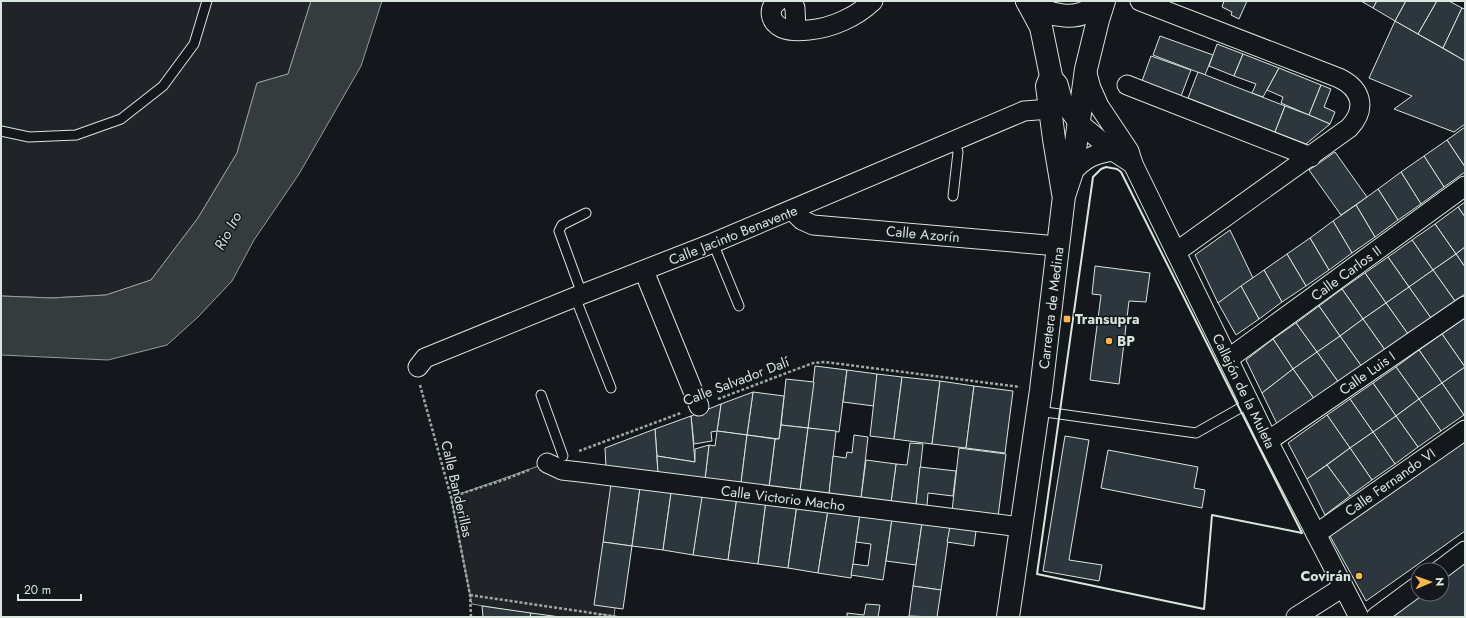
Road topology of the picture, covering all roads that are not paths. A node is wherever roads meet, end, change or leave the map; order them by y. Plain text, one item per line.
1 (207, 1) edge
2 (778, 1) edge
3 (792, 1) edge
4 (873, 1) edge
5 (1027, 1) edge
6 (1100, 1) edge
7 (1104, 1) edge
8 (1140, 1) edge
9 (796, 30) junction
10 (1086, 69) junction
11 (1051, 76) junction
12 (1127, 85) dead end
13 (1050, 109) junction
14 (1078, 122) junction
15 (1, 131) edge
16 (954, 141) junction
17 (1113, 151) junction
18 (1311, 157) junction
19 (1132, 164) junction
20 (1072, 172) junction
21 (1465, 186) edge
22 (954, 196) dead end
23 (1064, 196) junction
24 (792, 210) junction
25 (586, 213) dead end
26 (713, 244) junction
27 (1058, 246) junction
28 (1176, 252) junction
29 (644, 271) junction
30 (578, 296) junction
31 (739, 306) dead end
32 (1465, 306) edge
33 (1228, 359) junction
34 (418, 367) road end
35 (611, 388) dead end
36 (541, 395) dead end
37 (1249, 402) junction
38 (699, 406) road end
39 (1038, 411) junction
40 (1465, 430) edge
41 (1268, 441) junction
42 (555, 459) joint
43 (1021, 527) junction
44 (1316, 534) junction
45 (1465, 551) edge
46 (1450, 562) edge
47 (1343, 587) junction
48 (1410, 592) edge
49 (1008, 617) edge
50 (1296, 617) edge
51 (1359, 617) edge
52 (1376, 617) edge

1 - 15 lane
2 - 9 street
3 - 9 street
4 - 9 street
5 - 6 main road
5 - 11 main road
7 - 10 main road, Carretera de Medina
8 - 18 street
10 - 14 main road, Carretera de Medina
10 - 19 street, Callejón de la Muleta
11 - 13 main road
11 - 14 street, Callejón de la Muleta
12 - 18 street
13 - 16 street, Calle Jacinto Benavente
13 - 23 main road
14 - 17 street, Callejón de la Muleta
14 - 20 main road, Carretera de Medina
16 - 22 lane
16 - 24 street, Calle Jacinto Benavente
17 - 19 street, Callejón de la Muleta
17 - 20 street
18 - 28 street
19 - 28 street, Callejón de la Muleta
20 - 23 main road, Carretera de Medina
21 - 33 street, Calle Carlos II
23 - 27 main road, Carretera de Medina
24 - 26 street, Calle Jacinto Benavente
24 - 27 street, Calle Azorín
25 - 30 lane
26 - 29 street, Calle Jacinto Benavente
26 - 31 lane
27 - 39 main road, Carretera de Medina
28 - 33 street, Callejón de la Muleta
29 - 30 street, Calle Jacinto Benavente
29 - 38 street
30 - 34 street, Calle Jacinto Benavente
30 - 35 lane
32 - 41 street, Calle Luis I
33 - 37 street, Callejón de la Muleta
36 - 42 lane
37 - 39 lane
37 - 41 street, Callejón de la Muleta
39 - 43 main road, Carretera de Medina
40 - 44 street, Calle Fernando VI
41 - 44 street, Callejón de la Muleta
42 - 43 street, Calle Victorio Macho
43 - 49 main road, Carretera de Medina
44 - 47 street, Callejón de la Muleta
45 - 46 street
47 - 50 street
47 - 51 street, Callejón de la Muleta
48 - 52 street

